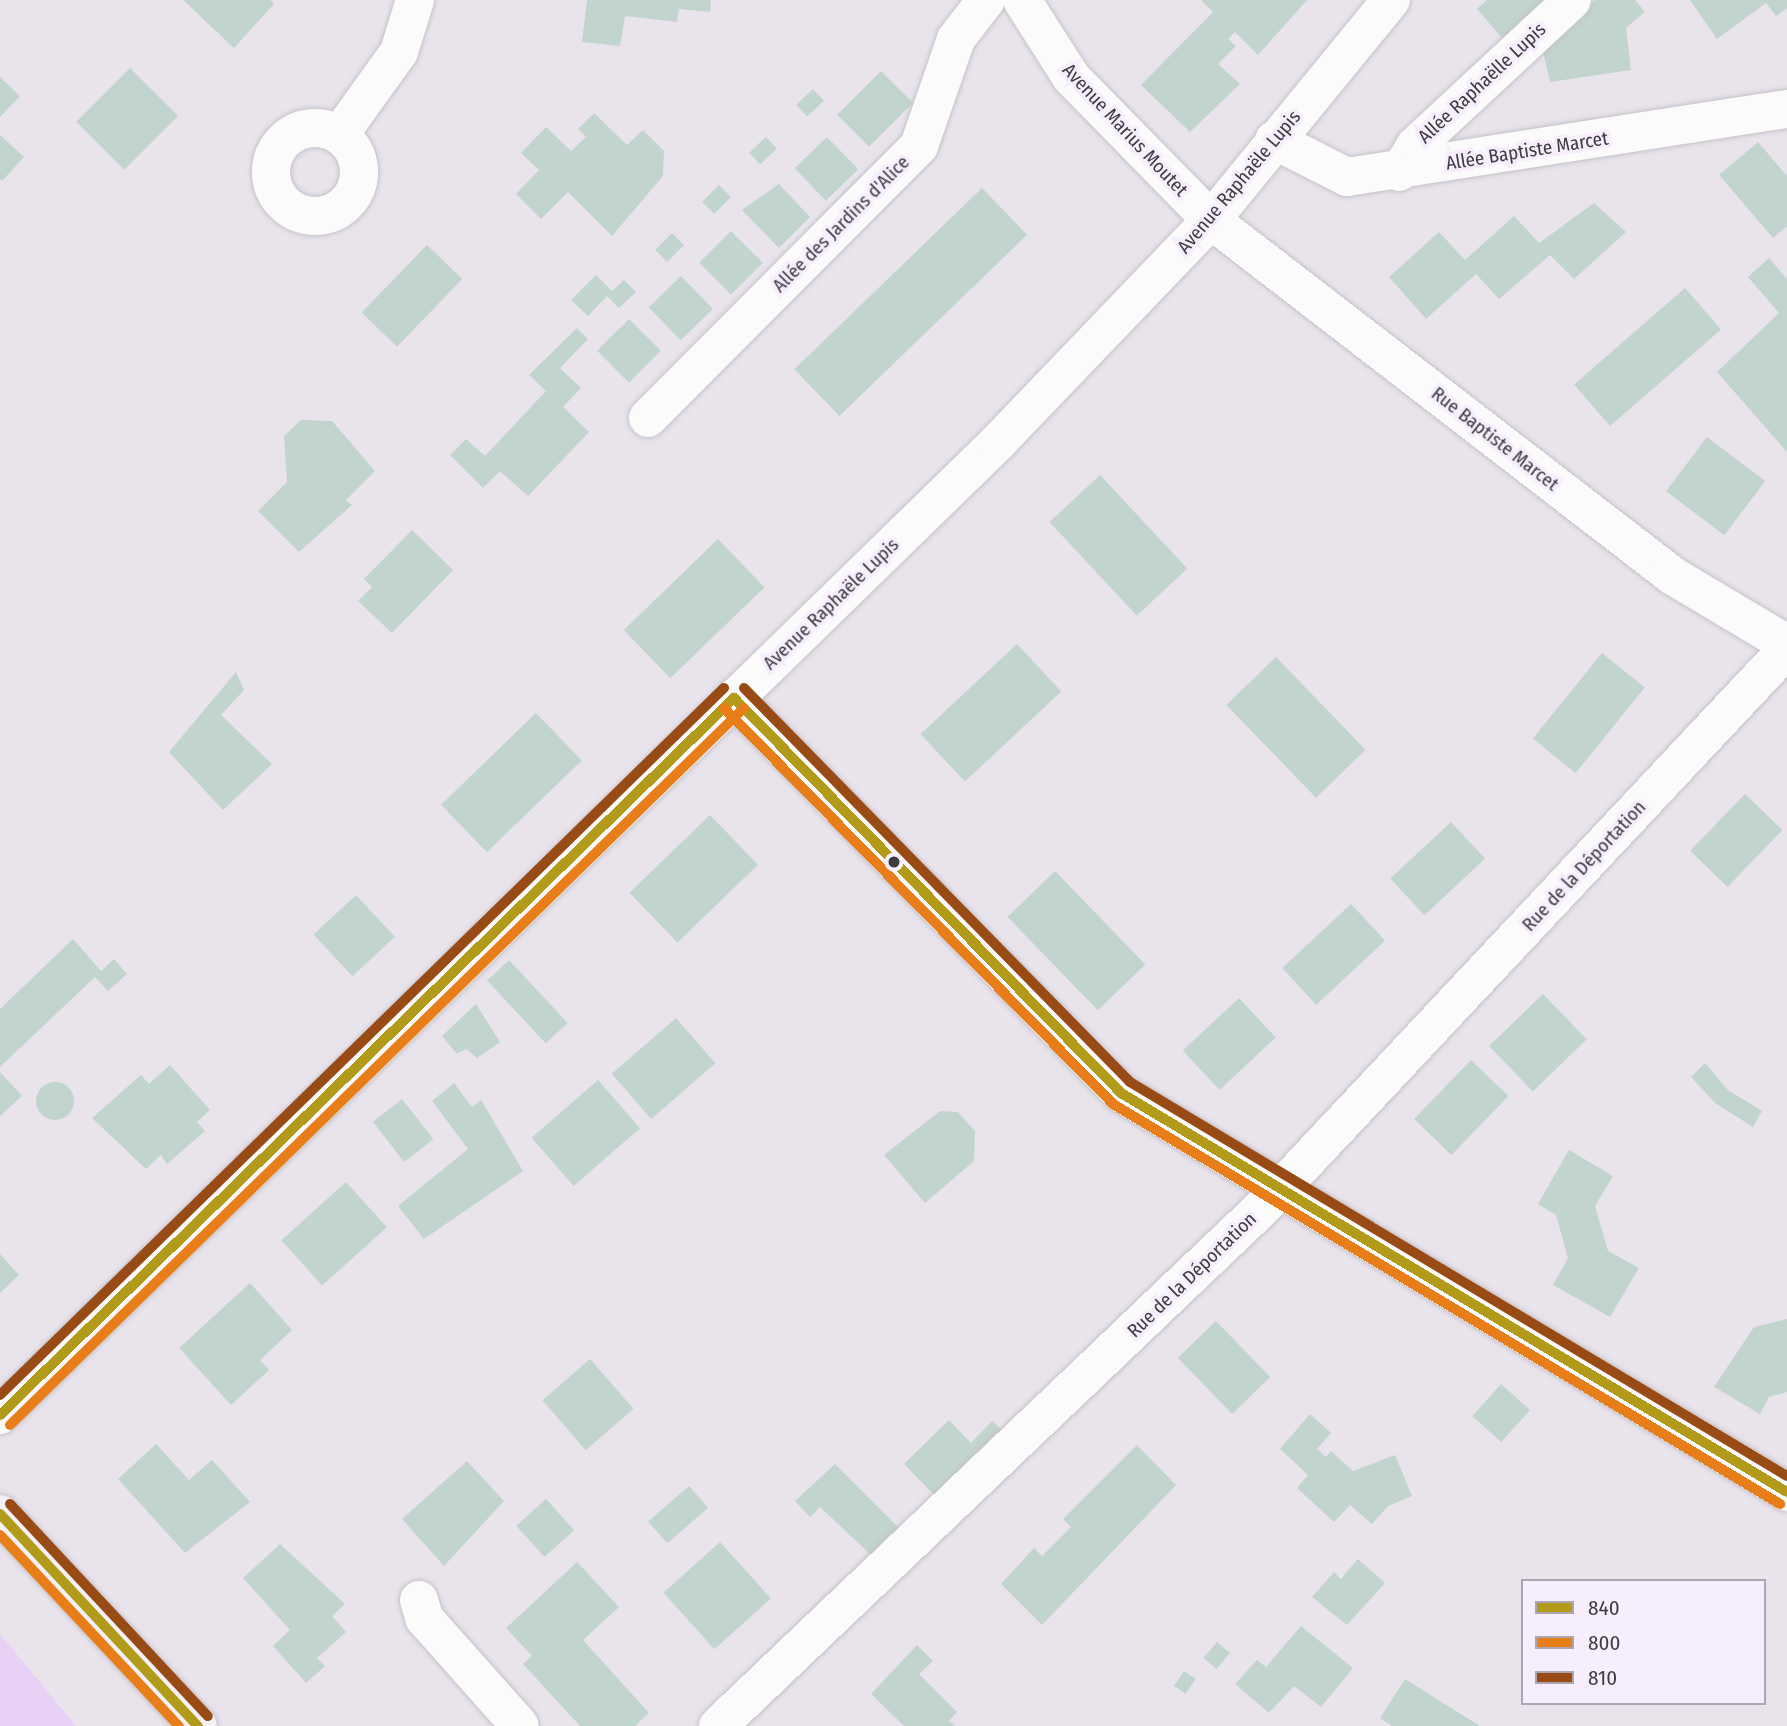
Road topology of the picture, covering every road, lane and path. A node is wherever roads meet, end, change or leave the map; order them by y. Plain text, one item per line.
1 (415, 0) edge
2 (986, 0) edge
3 (1021, 0) edge
4 (1391, 0) edge
5 (1572, 0) edge
6 (1787, 109) edge
7 (340, 134) dead end
8 (1274, 140) junction
9 (1399, 172) junction
10 (1211, 220) junction
11 (648, 418) dead end
12 (1787, 647) edge
13 (734, 698) junction
14 (1281, 1187) junction
15 (0, 1415) edge
16 (1787, 1492) edge
17 (0, 1514) edge
18 (419, 1600) dead end
19 (198, 1726) edge
20 (520, 1726) edge
21 (718, 1726) edge

1 - 7 street
2 - 11 street, Allée des Jardins d'Alice
3 - 10 street, Avenue Marius Moutet
4 - 8 street, Avenue Raphaële Lupis
5 - 9 street, Allée Raphaëlle Lupis
6 - 9 street, Allée Baptiste Marcet
8 - 9 street, Allée Baptiste Marcet
8 - 10 street, Avenue Raphaële Lupis
10 - 12 street, Rue Baptiste Marcet
10 - 13 street, Avenue Raphaële Lupis
12 - 14 street, Rue de la Déportation
13 - 14 street
13 - 15 street, Avenue Raphaële Lupis
14 - 16 street
14 - 21 street, Rue de la Déportation
17 - 19 main road
18 - 20 street

